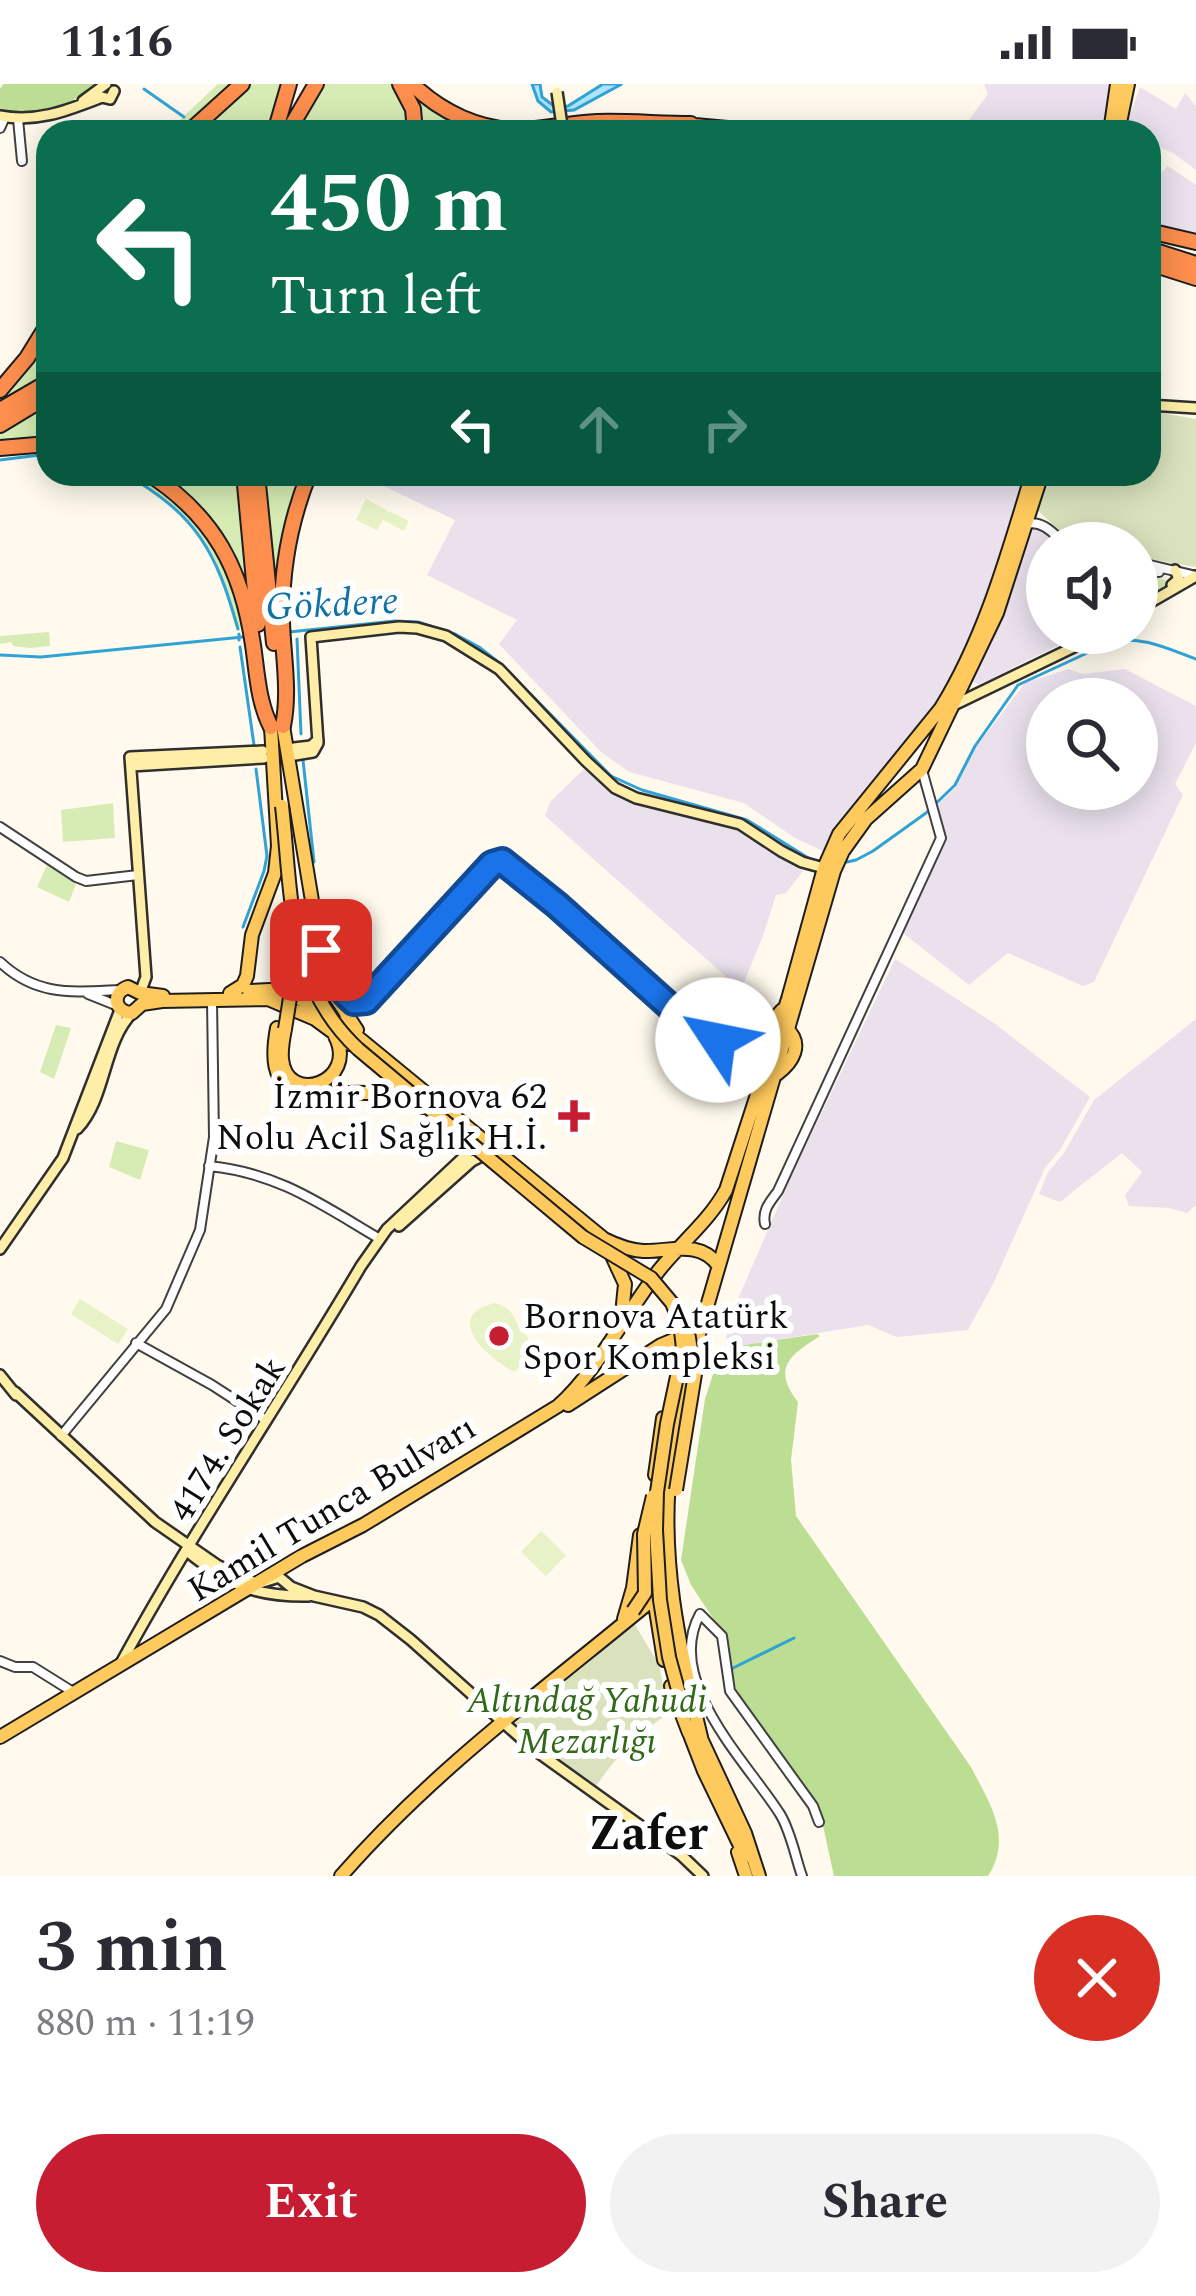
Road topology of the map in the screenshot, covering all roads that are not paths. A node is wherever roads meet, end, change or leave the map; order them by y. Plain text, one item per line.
1 (242, 84) edge
2 (290, 84) edge
3 (303, 84) edge
4 (316, 84) edge
5 (400, 84) edge
6 (412, 84) edge
7 (1117, 84) edge
8 (1128, 84) edge
9 (556, 87) edge
10 (107, 88) edge
11 (18, 119) junction
12 (2, 120) edge
13 (202, 120) edge
14 (285, 120) edge
15 (288, 120) edge
16 (291, 120) edge
17 (414, 120) edge
18 (468, 120) edge
19 (562, 120) edge
20 (1115, 120) edge
21 (1118, 120) edge
22 (22, 161) dead end
23 (1161, 233) edge
24 (1196, 242) edge
25 (1161, 252) edge
26 (1196, 264) edge
27 (1161, 267) edge
28 (1196, 278) edge
29 (36, 343) edge
30 (36, 389) edge
31 (0, 390) edge
32 (36, 403) edge
33 (1161, 406) edge
34 (1196, 408) edge
35 (0, 410) edge
36 (0, 424) edge
37 (36, 445) edge
38 (0, 448) edge
39 (166, 486) edge
40 (252, 486) edge
41 (304, 486) edge
42 (1030, 486) edge
43 (1038, 486) edge
44 (1025, 521) junction
45 (1187, 573) edge
46 (1158, 596) edge
47 (265, 616) junction
48 (268, 649) junction
49 (1059, 654) edge
50 (960, 683) junction
51 (986, 687) junction
52 (953, 708) junction
53 (277, 727) junction
54 (295, 751) dead end
55 (263, 754) dead end
56 (895, 763) junction
57 (922, 770) junction
58 (910, 778) junction
59 (926, 790) junction
60 (282, 806) junction
61 (297, 820) junction
62 (0, 827) edge
63 (499, 861) junction
64 (824, 868) junction
65 (138, 875) junction
66 (308, 925) junction
67 (0, 962) edge
68 (144, 963) junction
69 (291, 967) junction
70 (146, 977) junction
71 (86, 993) junction
72 (230, 994) junction
73 (156, 995) junction
74 (212, 998) junction
75 (129, 1001) junction
76 (775, 1028) junction
77 (281, 1029) junction
78 (331, 1030) junction
79 (374, 1048) junction
80 (772, 1054) junction
81 (776, 1075) junction
82 (423, 1107) junction
83 (469, 1145) junction
84 (482, 1156) junction
85 (209, 1166) junction
86 (765, 1224) dead end
87 (380, 1239) junction
88 (678, 1248) junction
89 (0, 1249) edge
90 (646, 1251) junction
91 (613, 1258) junction
92 (718, 1265) junction
93 (634, 1270) junction
94 (650, 1282) junction
95 (668, 1307) junction
96 (619, 1325) junction
97 (685, 1335) junction
98 (136, 1342) junction
99 (656, 1348) junction
100 (676, 1357) junction
101 (690, 1371) dead end
102 (0, 1376) edge
103 (14, 1392) junction
104 (266, 1420) junction
105 (668, 1430) junction
106 (61, 1436) junction
107 (656, 1457) junction
108 (668, 1515) junction
109 (652, 1541) junction
110 (668, 1542) junction
111 (189, 1549) junction
112 (670, 1579) junction
113 (282, 1580) junction
114 (653, 1581) junction
115 (254, 1589) junction
116 (279, 1595) junction
117 (314, 1596) junction
118 (655, 1599) junction
119 (631, 1614) junction
120 (657, 1620) junction
121 (0, 1661) edge
122 (120, 1665) junction
123 (75, 1693) junction
124 (682, 1696) junction
125 (497, 1721) junction
126 (695, 1735) junction
127 (518, 1736) junction
128 (0, 1740) edge
129 (819, 1822) dead end
130 (755, 1875) edge
131 (341, 1876) edge
132 (703, 1876) edge
133 (802, 1876) edge

1 - 13 highway
2 - 14 highway
3 - 15 highway
4 - 16 highway
5 - 17 highway
6 - 18 highway
7 - 20 main road
8 - 21 main road
9 - 19 main road, bridge
10 - 11 main road
11 - 12 main road
11 - 22 street
23 - 24 highway
25 - 26 highway
27 - 28 highway
29 - 31 highway
30 - 35 highway
32 - 36 highway
33 - 34 main road
37 - 38 highway
39 - 47 highway
40 - 47 highway
41 - 47 highway
42 - 44 main road
43 - 44 main road
44 - 50 main road
45 - 46 main road
47 - 48 highway
47 - 48 highway
48 - 53 highway
48 - 53 highway
49 - 51 main road
50 - 51 main road
50 - 52 main road
50 - 56 main road
51 - 52 main road
52 - 57 main road
53 - 60 main road
53 - 61 main road
54 - 64 main road
55 - 65 main road
56 - 57 main road
56 - 58 main road
56 - 64 main road
57 - 58 main road
57 - 59 street
58 - 59 street
58 - 76 main road
59 - 86 street
60 - 69 main road
60 - 72 main road
60 - 97 main road, bridge
60 - 105 main road, bridge
61 - 63 main road
61 - 66 main road
62 - 65 street
63 - 76 main road
63 - 80 main road
64 - 76 main road
65 - 68 main road
66 - 69 main road
66 - 79 main road
67 - 71 street
68 - 70 main road
68 - 75 main road
69 - 77 main road, bridge
70 - 73 main road
70 - 75 main road
71 - 75 street
71 - 75 street
72 - 74 main road
72 - 79 main road
73 - 74 main road
73 - 75 main road
74 - 75 main road
74 - 78 main road
74 - 85 street
75 - 89 main road
76 - 80 main road
76 - 80 main road
76 - 81 main road
77 - 78 main road
77 - 82 main road
78 - 82 main road
79 - 90 main road
80 - 81 main road
80 - 88 main road, Kamil Tunca Bulvarı
81 - 92 main road
82 - 83 main road
83 - 84 main road
83 - 87 main road, 4174. Sokak
84 - 87 main road, 4174. Sokak
84 - 91 main road
85 - 87 street
85 - 98 street
87 - 104 main road, 4174. Sokak
88 - 90 main road
88 - 92 main road
88 - 94 main road, Kamil Tunca Bulvarı
88 - 95 main road
90 - 93 main road
91 - 93 main road
91 - 96 main road
92 - 97 main road
93 - 94 main road
94 - 95 main road
94 - 96 main road, Kamil Tunca Bulvarı
95 - 97 main road
96 - 115 main road, Kamil Tunca Bulvarı
97 - 99 main road, Kamil Tunca Bulvarı
97 - 100 main road
97 - 108 main road, bridge
97 - 124 main road, bridge
98 - 104 street
98 - 106 street
99 - 100 main road
99 - 113 main road, Kamil Tunca Bulvarı
100 - 105 main road
101 - 105 main road
102 - 103 main road
103 - 106 main road
103 - 111 main road
104 - 111 main road, 4174. Sokak
105 - 107 main road
105 - 108 main road
105 - 119 main road, bridge
105 - 124 main road, bridge
106 - 111 main road
107 - 109 main road
107 - 119 main road
108 - 110 main road
109 - 110 main road
109 - 114 main road
110 - 112 main road
111 - 115 main road
111 - 122 main road, 4174. Sokak
112 - 118 main road
112 - 126 main road
113 - 115 main road, Kamil Tunca Bulvarı
113 - 116 main road
113 - 117 main road
114 - 118 main road
114 - 119 main road
115 - 116 main road
115 - 122 main road, Kamil Tunca Bulvarı
115 - 128 main road, Kamil Tunca Bulvarı
116 - 117 main road
117 - 125 main road
118 - 119 main road
118 - 120 main road
119 - 120 main road
119 - 125 main road
120 - 126 main road
121 - 123 street
122 - 123 main road, Kamil Tunca Bulvarı
123 - 128 main road, Kamil Tunca Bulvarı
124 - 126 main road
125 - 127 main road
125 - 127 main road
125 - 131 main road
126 - 130 main road
126 - 130 main road
127 - 132 main road
129 - 133 street

